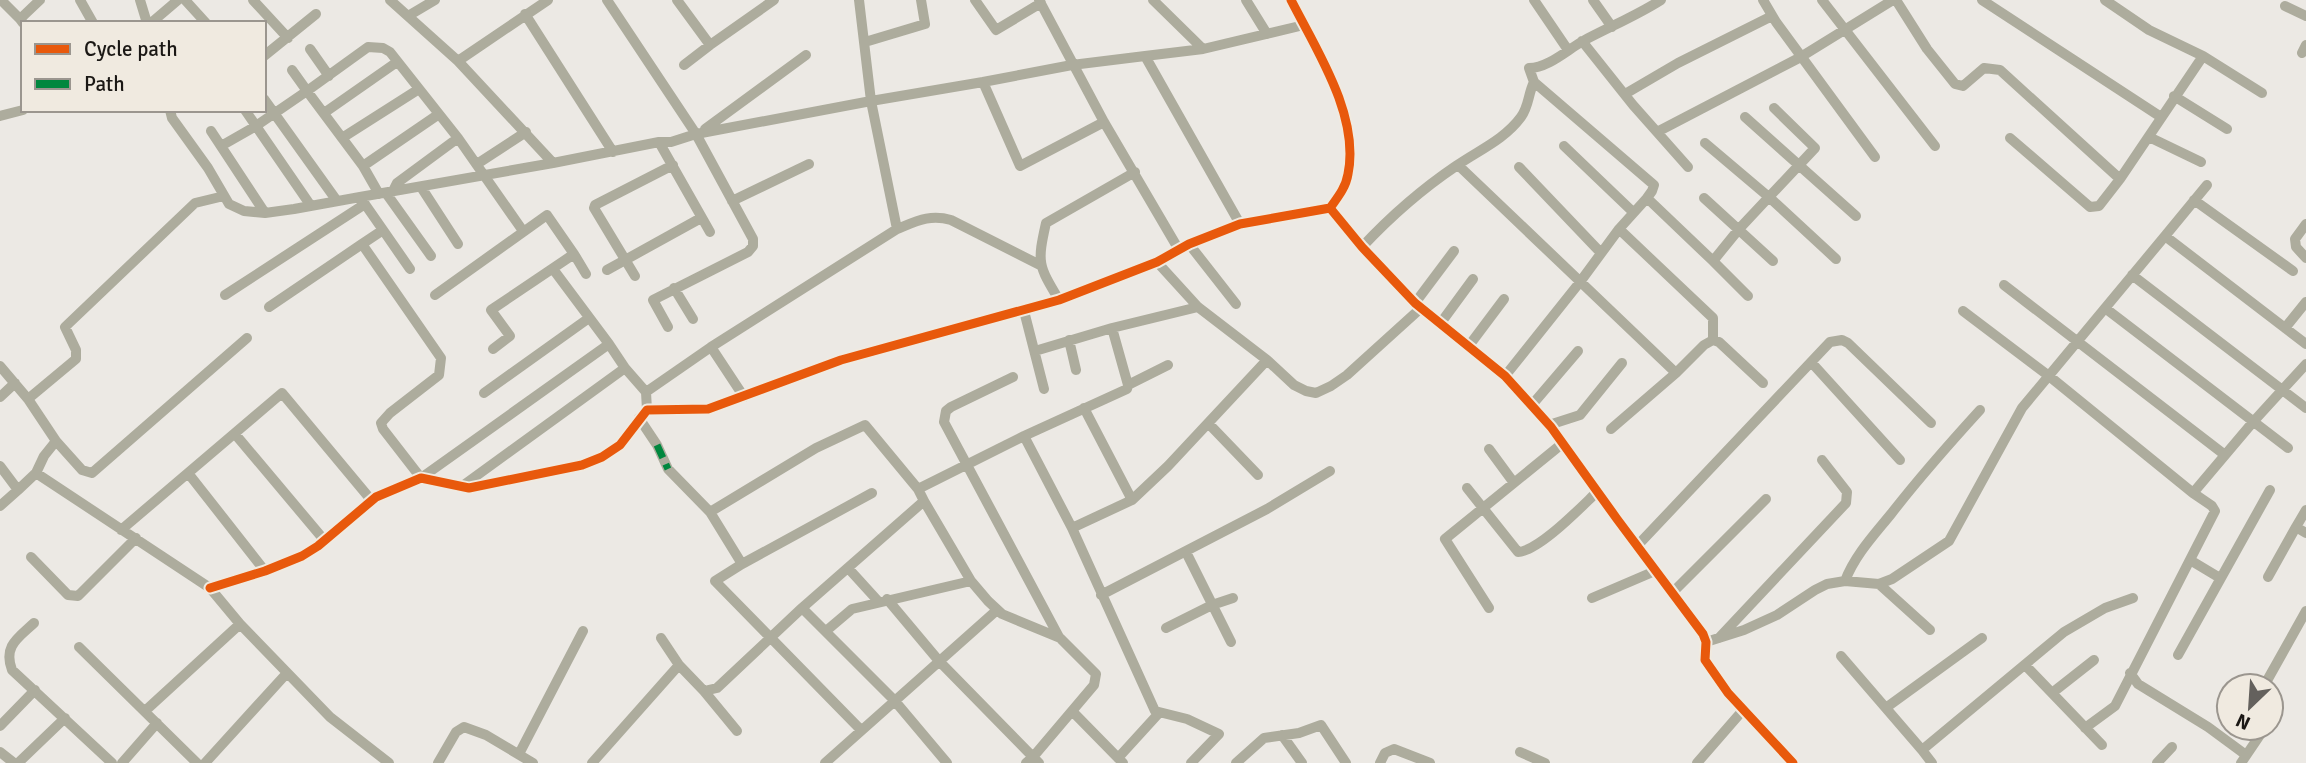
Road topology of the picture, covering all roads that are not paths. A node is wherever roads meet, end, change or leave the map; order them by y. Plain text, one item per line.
1 (1, 0) edge
2 (40, 0) edge
3 (80, 0) edge
4 (140, 0) edge
5 (178, 0) edge
6 (185, 0) edge
7 (253, 0) edge
8 (390, 0) edge
9 (435, 0) edge
10 (548, 0) edge
11 (607, 0) edge
12 (774, 0) edge
13 (859, 0) edge
14 (921, 0) edge
15 (975, 0) edge
16 (1153, 0) edge
17 (1246, 0) edge
18 (1291, 0) edge
19 (1534, 0) edge
20 (1593, 0) edge
21 (1661, 0) edge
22 (1763, 0) edge
23 (1822, 0) edge
24 (1895, 0) edge
25 (1982, 0) edge
26 (2105, 0) edge
27 (678, 1) edge
28 (1040, 2) edge
29 (2285, 6) dead end
30 (316, 13) dead end
31 (525, 14) junction
32 (408, 16) junction
33 (1772, 16) junction
34 (2306, 16) edge
35 (21, 21) edge
36 (92, 21) edge
37 (148, 21) edge
38 (152, 21) edge
39 (204, 21) edge
40 (1304, 25) junction
41 (1612, 27) junction
42 (1844, 28) junction
43 (1267, 34) junction
44 (288, 38) junction
45 (1582, 41) junction
46 (865, 42) junction
47 (710, 46) junction
48 (310, 49) dead end
49 (1203, 49) junction
50 (1568, 50) junction
51 (266, 54) edge
52 (806, 55) dead end
53 (1802, 56) junction
54 (2203, 56) junction
55 (1145, 57) junction
56 (458, 61) junction
57 (397, 62) junction
58 (684, 65) dead end
59 (1072, 65) junction
60 (292, 70) dead end
61 (329, 76) junction
62 (983, 82) junction
63 (1534, 82) junction
64 (419, 89) junction
65 (307, 90) junction
66 (2262, 93) dead end
67 (1625, 94) junction
68 (2174, 96) junction
69 (872, 101) junction
70 (266, 102) edge
71 (1774, 108) dead end
72 (21, 111) edge
73 (170, 112) edge
74 (246, 112) edge
75 (274, 113) junction
76 (324, 113) junction
77 (439, 114) junction
78 (0, 116) edge
79 (1745, 117) dead end
80 (2161, 117) junction
81 (1104, 122) junction
82 (256, 125) junction
83 (2227, 129) dead end
84 (211, 131) dead end
85 (526, 132) junction
86 (1657, 132) junction
87 (696, 134) junction
88 (2149, 136) junction
89 (342, 138) junction
90 (458, 138) junction
91 (2010, 138) dead end
92 (659, 142) junction
93 (1705, 144) dead end
94 (221, 146) junction
95 (1564, 146) dead end
96 (1935, 146) dead end
97 (613, 152) junction
98 (1875, 157) dead end
99 (2201, 162) dead end
100 (553, 163) junction
101 (477, 164) junction
102 (808, 164) dead end
103 (673, 165) junction
104 (1458, 165) junction
105 (363, 166) junction
106 (1798, 166) junction
107 (1519, 167) dead end
108 (1688, 167) dead end
109 (1135, 172) junction
110 (485, 175) junction
111 (2120, 179) junction
112 (2207, 185) dead end
113 (421, 187) junction
114 (386, 193) junction
115 (224, 196) junction
116 (1647, 198) junction
117 (1704, 198) dead end
118 (1770, 198) junction
119 (2194, 200) junction
120 (337, 201) junction
121 (362, 201) junction
122 (732, 201) junction
123 (311, 206) junction
124 (1330, 208) junction
125 (265, 212) junction
126 (1633, 212) junction
127 (1856, 216) dead end
128 (701, 218) junction
129 (2306, 224) edge
130 (1240, 225) junction
131 (897, 229) junction
132 (1619, 229) junction
133 (1739, 229) junction
134 (383, 230) junction
135 (523, 231) junction
136 (710, 232) dead end
137 (2165, 236) junction
138 (362, 244) junction
139 (458, 244) dead end
140 (1189, 244) junction
141 (1362, 247) junction
142 (1179, 250) junction
143 (1454, 251) dead end
144 (1601, 253) junction
145 (574, 254) junction
146 (431, 256) dead end
147 (2306, 258) edge
148 (624, 259) junction
149 (1836, 259) dead end
150 (1713, 261) junction
151 (1773, 261) dead end
152 (1157, 262) junction
153 (1040, 265) junction
154 (410, 269) dead end
155 (553, 269) junction
156 (607, 270) dead end
157 (2294, 271) dead end
158 (586, 274) dead end
159 (2132, 275) junction
160 (635, 276) dead end
161 (1474, 279) dead end
162 (1580, 282) junction
163 (2004, 285) dead end
164 (674, 288) junction
165 (225, 295) dead end
166 (435, 295) dead end
167 (1748, 296) dead end
168 (1504, 299) dead end
169 (1059, 300) junction
170 (2306, 302) edge
171 (1236, 304) dead end
172 (1418, 306) junction
173 (269, 307) dead end
174 (1198, 307) junction
175 (2105, 308) junction
176 (1024, 311) junction
177 (1963, 311) dead end
178 (589, 318) junction
179 (693, 319) dead end
180 (1440, 324) junction
181 (668, 327) dead end
182 (1112, 328) junction
183 (2285, 328) junction
184 (247, 338) dead end
185 (1069, 340) junction
186 (1713, 340) junction
187 (2078, 341) junction
188 (609, 344) junction
189 (2306, 344) edge
190 (711, 347) junction
191 (1468, 347) junction
192 (493, 349) dead end
193 (1035, 351) junction
194 (1578, 351) dead end
195 (1267, 360) junction
196 (1811, 362) junction
197 (1622, 363) dead end
198 (2306, 364) edge
199 (1168, 365) dead end
200 (0, 366) edge
201 (625, 368) junction
202 (1076, 370) dead end
203 (1676, 373) junction
204 (1505, 376) junction
205 (2049, 376) junction
206 (1013, 377) dead end
207 (15, 383) junction
208 (1763, 383) dead end
209 (1128, 385) junction
210 (1044, 390) dead end
211 (2283, 391) junction
212 (646, 392) junction
213 (484, 393) dead end
214 (0, 397) edge
215 (744, 397) junction
216 (28, 399) junction
217 (1531, 406) junction
218 (1084, 408) junction
219 (2306, 408) edge
220 (647, 410) junction
221 (1980, 410) dead end
222 (639, 418) junction
223 (2253, 422) junction
224 (1931, 423) dead end
225 (1209, 424) junction
226 (1549, 425) junction
227 (1611, 429) dead end
228 (235, 434) junction
229 (1024, 436) junction
230 (56, 441) junction
231 (1563, 443) junction
232 (2288, 448) dead end
233 (1489, 449) dead end
234 (2225, 455) junction
235 (1822, 460) dead end
236 (1900, 460) dead end
237 (966, 465) junction
238 (0, 466) edge
239 (1330, 471) dead end
240 (36, 472) junction
241 (188, 473) junction
242 (1258, 475) dead end
243 (421, 478) junction
244 (1514, 483) junction
245 (461, 486) junction
246 (1467, 488) dead end
247 (918, 489) junction
248 (18, 490) junction
249 (2270, 490) dead end
250 (1597, 492) junction
251 (872, 493) dead end
252 (2193, 494) junction
253 (1766, 499) dead end
254 (1132, 500) junction
255 (372, 501) junction
256 (924, 501) junction
257 (0, 506) edge
258 (1482, 508) junction
259 (2306, 510) edge
260 (710, 512) junction
261 (2296, 527) junction
262 (1072, 528) junction
263 (121, 530) junction
264 (2306, 533) edge
265 (136, 538) junction
266 (325, 541) junction
267 (1637, 547) junction
268 (1186, 552) junction
269 (31, 557) dead end
270 (2190, 560) junction
271 (742, 564) junction
272 (848, 568) junction
273 (265, 571) junction
274 (1655, 571) junction
275 (2268, 577) dead end
276 (2220, 578) junction
277 (971, 581) junction
278 (1845, 581) junction
279 (1879, 584) junction
280 (210, 588) junction
281 (1672, 593) junction
282 (1101, 595) junction
283 (1233, 598) dead end
284 (1592, 598) dead end
285 (2133, 598) dead end
286 (883, 600) junction
287 (1212, 605) junction
288 (802, 608) junction
289 (1489, 608) dead end
290 (997, 610) junction
291 (2306, 611) edge
292 (34, 623) dead end
293 (240, 624) junction
294 (1166, 628) dead end
295 (1930, 630) dead end
296 (583, 631) dead end
297 (825, 631) junction
298 (772, 637) junction
299 (661, 638) dead end
300 (1060, 638) junction
301 (1719, 638) junction
302 (1982, 638) dead end
303 (1231, 642) dead end
304 (1706, 642) junction
305 (79, 647) dead end
306 (2178, 655) dead end
307 (1841, 656) dead end
308 (2094, 660) dead end
309 (939, 661) junction
310 (679, 665) junction
311 (2025, 665) junction
312 (2272, 672) edge
313 (287, 673) junction
314 (2130, 673) junction
315 (34, 690) junction
316 (704, 691) junction
317 (2052, 692) junction
318 (894, 700) junction
319 (1887, 707) junction
320 (1744, 709) junction
321 (145, 711) junction
322 (1072, 711) junction
323 (1159, 713) junction
324 (65, 718) junction
325 (157, 723) junction
326 (0, 726) edge
327 (2085, 727) junction
328 (861, 730) junction
329 (737, 731) dead end
330 (1282, 735) junction
331 (2255, 742) edge
332 (2102, 745) dead end
333 (2172, 747) dead end
334 (1922, 750) junction
335 (0, 752) edge
336 (1520, 752) dead end
337 (519, 754) junction
338 (2244, 759) edge
339 (1120, 760) edge
340 (1033, 761) edge
341 (16, 763) edge
342 (112, 763) edge
343 (122, 763) edge
344 (197, 763) edge
345 (205, 763) edge
346 (388, 763) edge
347 (438, 763) edge
348 (533, 763) edge
349 (592, 763) edge
350 (825, 763) edge
351 (947, 763) edge
352 (1191, 763) edge
353 (1236, 763) edge
354 (1302, 763) edge
355 (1346, 763) edge
356 (1380, 763) edge
357 (1430, 763) edge
358 (1545, 763) edge
359 (1697, 763) edge
360 (1793, 763) edge
361 (1932, 763) edge
362 (2157, 763) edge

1 - 35 street
2 - 35 street
3 - 36 street
4 - 37 street
5 - 38 street
6 - 39 street
7 - 44 street
8 - 32 street
9 - 32 street
10 - 31 street
11 - 87 street
12 - 47 street
13 - 46 street
14 - 46 street
15 - 28 street
16 - 49 street
17 - 43 street
18 - 40 street
19 - 50 street
20 - 41 street
21 - 41 street
22 - 33 street
23 - 42 street
24 - 42 street
24 - 111 street
25 - 80 street
26 - 54 street
27 - 47 street
28 - 59 street
29 - 34 street
30 - 44 street
31 - 56 street
31 - 97 street
32 - 56 street
33 - 53 street
33 - 67 street
40 - 43 street
40 - 124 street
41 - 45 street
42 - 53 street
42 - 96 street
43 - 49 street
44 - 51 street
45 - 50 street
45 - 67 street
46 - 69 street
47 - 58 street
48 - 61 street
49 - 55 street
50 - 63 street
52 - 87 street
53 - 86 street
53 - 98 street
54 - 66 street
54 - 68 street
55 - 59 street
55 - 130 street
56 - 85 street
57 - 61 street
57 - 64 street
57 - 76 street
59 - 62 street
59 - 81 street
60 - 65 street
61 - 65 street
62 - 69 street
62 - 81 street
63 - 104 street
63 - 116 street
64 - 77 street
64 - 89 street
65 - 75 street
65 - 76 street
67 - 86 street
68 - 80 street
68 - 83 street
69 - 87 street
69 - 131 street
70 - 75 street
71 - 106 street
72 - 78 street
73 - 115 street
74 - 82 street
75 - 82 street
75 - 120 street
76 - 89 street
77 - 90 street
77 - 105 street
79 - 106 street
80 - 88 street
81 - 109 street
82 - 94 street
82 - 123 street
84 - 94 street
85 - 100 street
85 - 101 street
86 - 108 street
87 - 92 street
87 - 122 street
88 - 99 street
88 - 111 street
89 - 105 street
90 - 101 street
90 - 114 street
91 - 111 street
92 - 97 street
92 - 103 street
93 - 118 street
94 - 125 street
95 - 126 street
97 - 100 street
100 - 110 street
101 - 110 street
102 - 122 street
103 - 128 street
103 - 148 street
104 - 141 street
104 - 162 street
105 - 114 street
106 - 118 street
106 - 127 street
107 - 144 street
109 - 142 street
109 - 153 street
110 - 113 street
110 - 135 street
112 - 119 street
113 - 114 street
113 - 139 street
114 - 121 street
114 - 146 street
115 - 125 street
115 - 216 street
116 - 126 street
116 - 150 street
117 - 133 street
118 - 133 street
118 - 149 street
119 - 137 street
119 - 157 street
120 - 121 street
120 - 123 street
121 - 134 street
121 - 165 street
122 - 164 street
123 - 125 street
124 - 130 street
124 - 141 street
126 - 132 street
128 - 136 street
128 - 148 street
129 - 147 street
130 - 140 street
131 - 153 street
131 - 190 street
132 - 144 street
132 - 186 street
133 - 150 street
133 - 151 street
134 - 138 street
134 - 154 street
135 - 145 street
135 - 166 street
137 - 159 street
137 - 183 street
138 - 173 street
138 - 243 street
140 - 142 street
140 - 171 street
141 - 172 street
142 - 152 street
143 - 172 street
144 - 162 street
145 - 155 street
145 - 158 street
148 - 156 street
148 - 160 street
150 - 167 street
152 - 169 street
152 - 174 street
153 - 169 street
155 - 178 street
155 - 192 street
159 - 175 street
159 - 211 street
161 - 180 street
162 - 203 street
162 - 204 street
163 - 187 street
164 - 179 street
164 - 181 street
168 - 191 street
169 - 176 street
170 - 183 street
172 - 180 street
172 - 195 street
174 - 182 street
174 - 195 street
175 - 187 street
175 - 223 street
176 - 193 street
176 - 215 street
177 - 205 street
178 - 188 street
178 - 213 street
180 - 191 street
182 - 185 street
182 - 209 street
183 - 189 street
184 - 230 street
185 - 193 street
185 - 202 street
186 - 203 street
186 - 208 street
187 - 205 street
187 - 234 street
188 - 201 street
188 - 243 street
190 - 212 street
190 - 215 street
191 - 204 street
193 - 210 street
194 - 217 street
195 - 225 street
196 - 224 street
196 - 236 street
196 - 267 street
197 - 226 street
198 - 211 street
199 - 209 street
200 - 207 street
201 - 212 street
201 - 245 street
203 - 227 street
204 - 217 street
205 - 252 street
205 - 279 street
206 - 237 street
207 - 214 street
207 - 216 street
209 - 218 street
211 - 219 street
211 - 223 street
212 - 220 street
215 - 220 street
216 - 230 street
217 - 226 street
218 - 229 street
218 - 254 street
220 - 222 street
221 - 278 street
222 - 245 street
222 - 260 street
223 - 232 street
223 - 234 street
225 - 242 street
225 - 254 street
226 - 231 street
228 - 241 street
228 - 255 street
228 - 266 street
229 - 237 street
229 - 262 street
230 - 240 street
231 - 244 street
231 - 250 street
233 - 244 street
234 - 252 street
235 - 301 street
237 - 247 street
237 - 300 street
238 - 248 street
239 - 268 street
240 - 248 street
240 - 263 street
241 - 263 street
241 - 273 street
243 - 245 street
243 - 255 street
244 - 258 street
246 - 258 street
247 - 256 street
247 - 260 street
248 - 257 street
249 - 276 street
250 - 258 street
250 - 267 street
251 - 271 street
252 - 270 street
253 - 281 street
254 - 262 street
255 - 266 street
256 - 272 street
256 - 277 street
258 - 289 street
259 - 261 street
260 - 271 street
261 - 264 street
261 - 275 street
262 - 282 street
263 - 265 street
265 - 269 street
265 - 280 street
266 - 273 street
267 - 274 street
268 - 282 street
268 - 287 street
270 - 276 street
270 - 314 street
271 - 298 street
272 - 286 street
272 - 288 street
273 - 280 street
274 - 281 street
274 - 284 street
276 - 306 street
277 - 286 street
277 - 290 street
278 - 279 street
278 - 301 street
279 - 295 street
280 - 293 street
281 - 304 street
282 - 323 street
283 - 287 street
285 - 311 street
286 - 297 street
286 - 309 street
287 - 294 street
287 - 303 street
288 - 297 street
288 - 298 street
290 - 300 street
290 - 309 street
291 - 312 street
292 - 315 street
293 - 313 street
293 - 321 street
296 - 337 street
297 - 318 street
298 - 316 street
298 - 328 street
299 - 310 street
300 - 322 street
301 - 304 street
302 - 319 street
304 - 320 street
305 - 321 street
307 - 319 street
308 - 317 street
309 - 318 street
309 - 340 street
310 - 316 street
310 - 349 street
311 - 317 street
311 - 334 street
313 - 345 street
313 - 346 street
314 - 327 street
314 - 338 street
315 - 324 street
315 - 326 street
316 - 329 street
317 - 327 street
318 - 328 street
318 - 351 street
319 - 334 street
320 - 359 street
320 - 360 street
321 - 325 street
322 - 339 street
322 - 340 street
323 - 339 street
323 - 352 street
324 - 341 street
324 - 342 street
325 - 343 street
325 - 344 street
327 - 332 street
328 - 350 street
330 - 353 street
330 - 354 street
330 - 355 street
331 - 338 street
333 - 362 street
334 - 361 street
335 - 341 street
336 - 358 street
337 - 347 street
337 - 348 street
356 - 357 street

